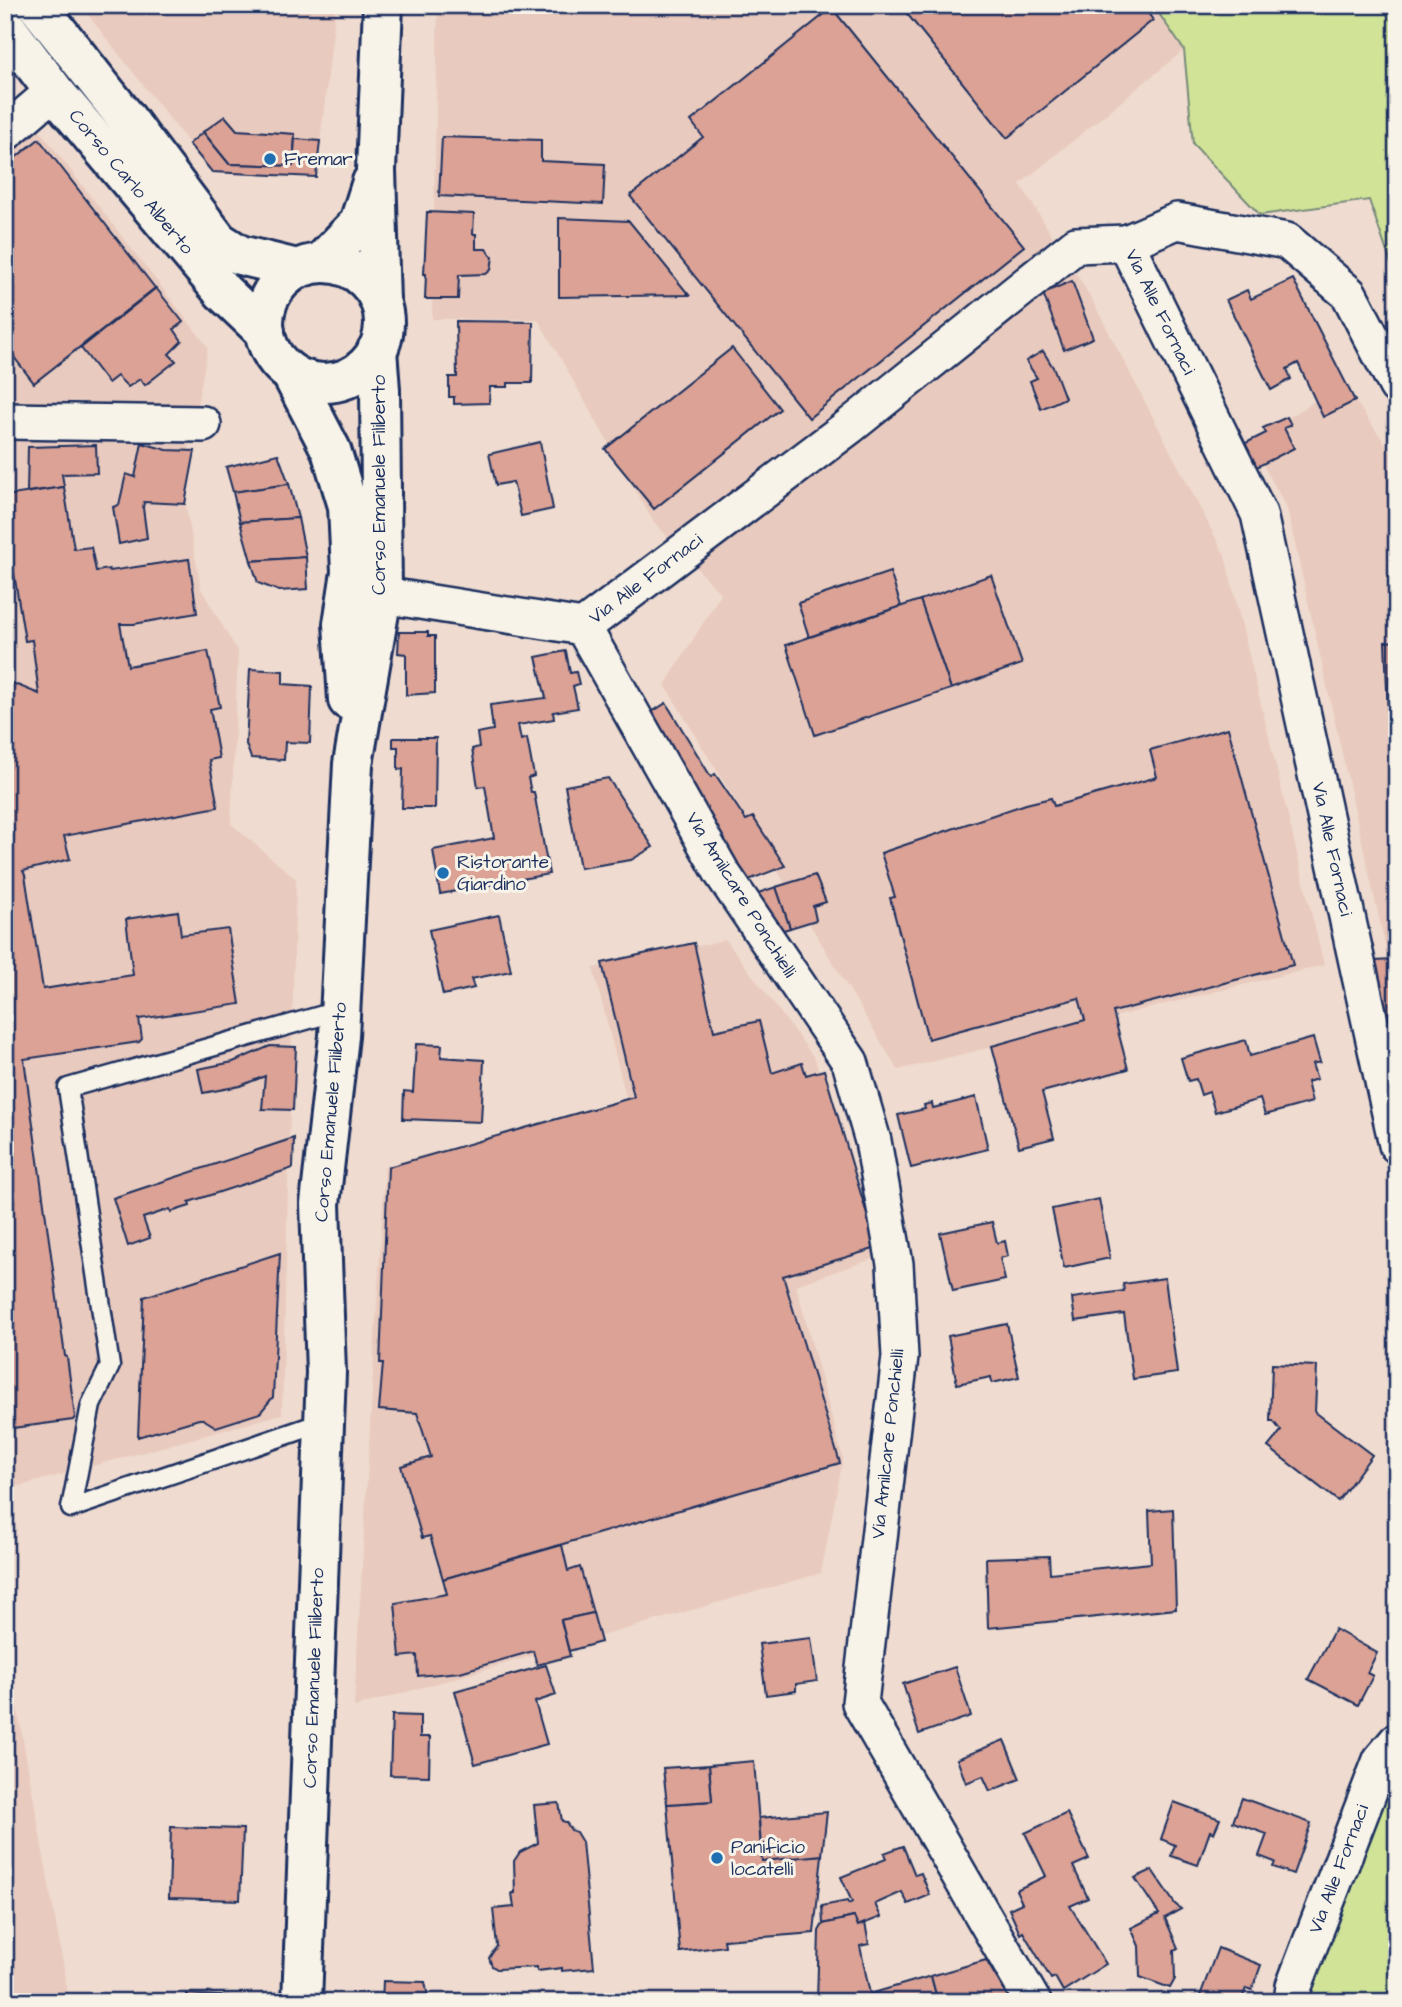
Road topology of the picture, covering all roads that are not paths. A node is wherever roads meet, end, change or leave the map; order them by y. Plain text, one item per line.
1 (37, 5) edge
2 (383, 5) edge
3 (5, 26) edge
4 (54, 91) junction
5 (5, 133) edge
6 (376, 170) junction
7 (1126, 243) junction
8 (309, 266) junction
9 (380, 302) junction
10 (265, 332) junction
11 (377, 350) junction
12 (291, 373) junction
13 (1397, 386) edge
14 (5, 421) edge
15 (204, 424) dead end
16 (351, 572) junction
17 (382, 595) junction
18 (583, 627) junction
19 (353, 764) junction
20 (340, 1023) junction
21 (1397, 1145) edge
22 (324, 1422) junction
23 (1397, 1741) edge
24 (302, 2002) edge
25 (1033, 2002) edge
26 (1292, 2002) edge

1 - 8 main road, Corso Carlo Alberto
2 - 6 main road
3 - 4 main road, Corso Carlo Alberto
4 - 5 street
4 - 10 main road, Corso Carlo Alberto
6 - 8 main road
6 - 9 main road
7 - 13 street
7 - 18 street, Via Alle Fornaci
7 - 21 street, Via Alle Fornaci
8 - 9 main road
8 - 10 main road
9 - 11 main road
10 - 12 main road
11 - 12 main road
11 - 17 main road, Corso Emanuele Filiberto
12 - 16 main road, Corso Emanuele Filiberto
14 - 15 street
16 - 17 street
16 - 19 main road, Corso Emanuele Filiberto
17 - 18 street, Via Alle Fornaci
17 - 19 main road, Corso Emanuele Filiberto
18 - 25 street, Via Amilcare Ponchielli
19 - 20 main road, Corso Emanuele Filiberto
20 - 22 main road, Corso Emanuele Filiberto
20 - 22 lane
22 - 24 main road, Corso Emanuele Filiberto
23 - 26 street, Via Alle Fornaci

